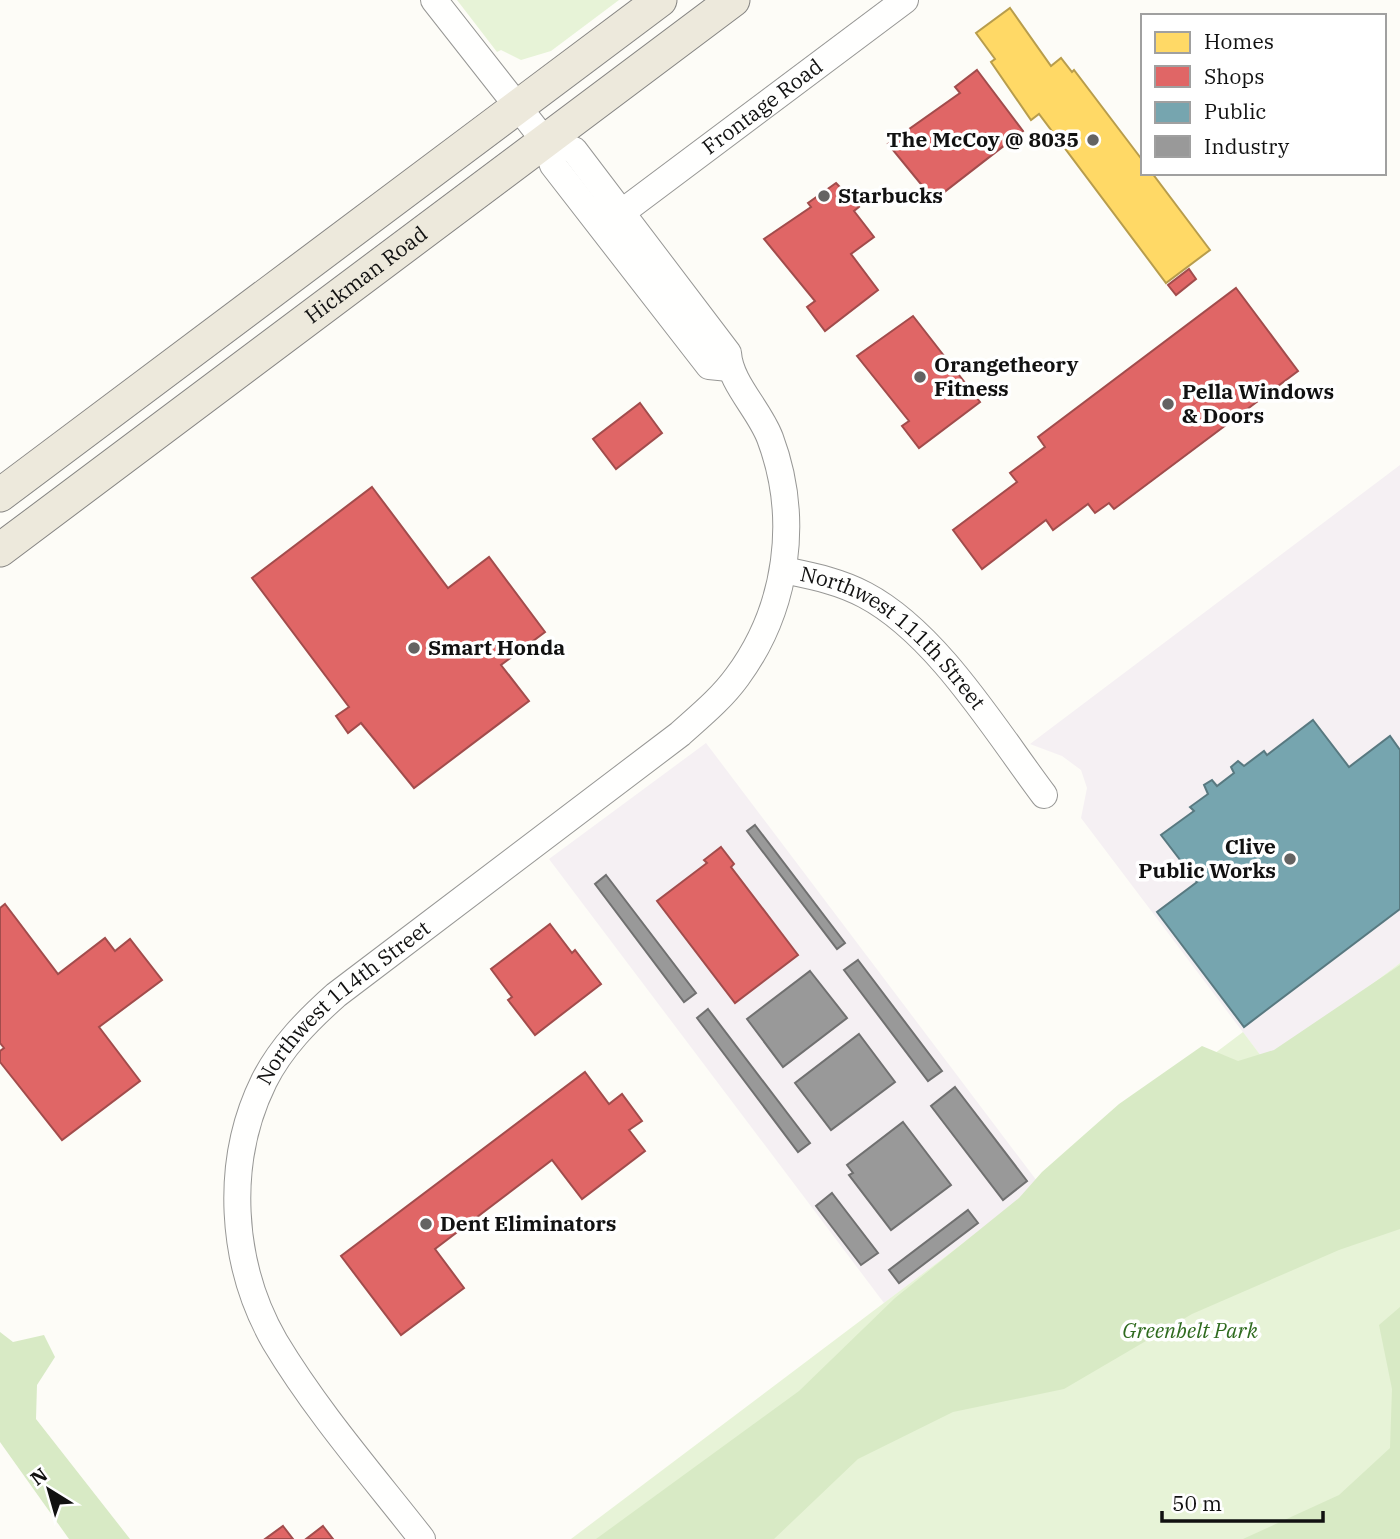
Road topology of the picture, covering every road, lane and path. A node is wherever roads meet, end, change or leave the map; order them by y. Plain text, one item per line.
1 (434, 0) edge
2 (660, 0) edge
3 (733, 0) edge
4 (905, 0) edge
5 (517, 108) junction
6 (544, 140) junction
7 (621, 213) junction
8 (729, 368) junction
9 (0, 495) edge
10 (0, 550) edge
11 (783, 570) junction
12 (1044, 795) dead end
13 (422, 1539) edge

1 - 5 street, Northwest 111th Street
2 - 5 main road, Hickman Road
3 - 6 main road, Hickman Road
4 - 7 street, Frontage Road
5 - 6 street, Northwest 111th Street
5 - 9 main road, Hickman Road
6 - 7 street, Northwest 111th Street
6 - 8 street, Northwest 111th Street
6 - 10 main road, Hickman Road
7 - 8 street, Northwest 111th Street
8 - 11 street, Northwest 111th Street
11 - 12 street, Northwest 111th Street
11 - 13 street, Northwest 114th Street

